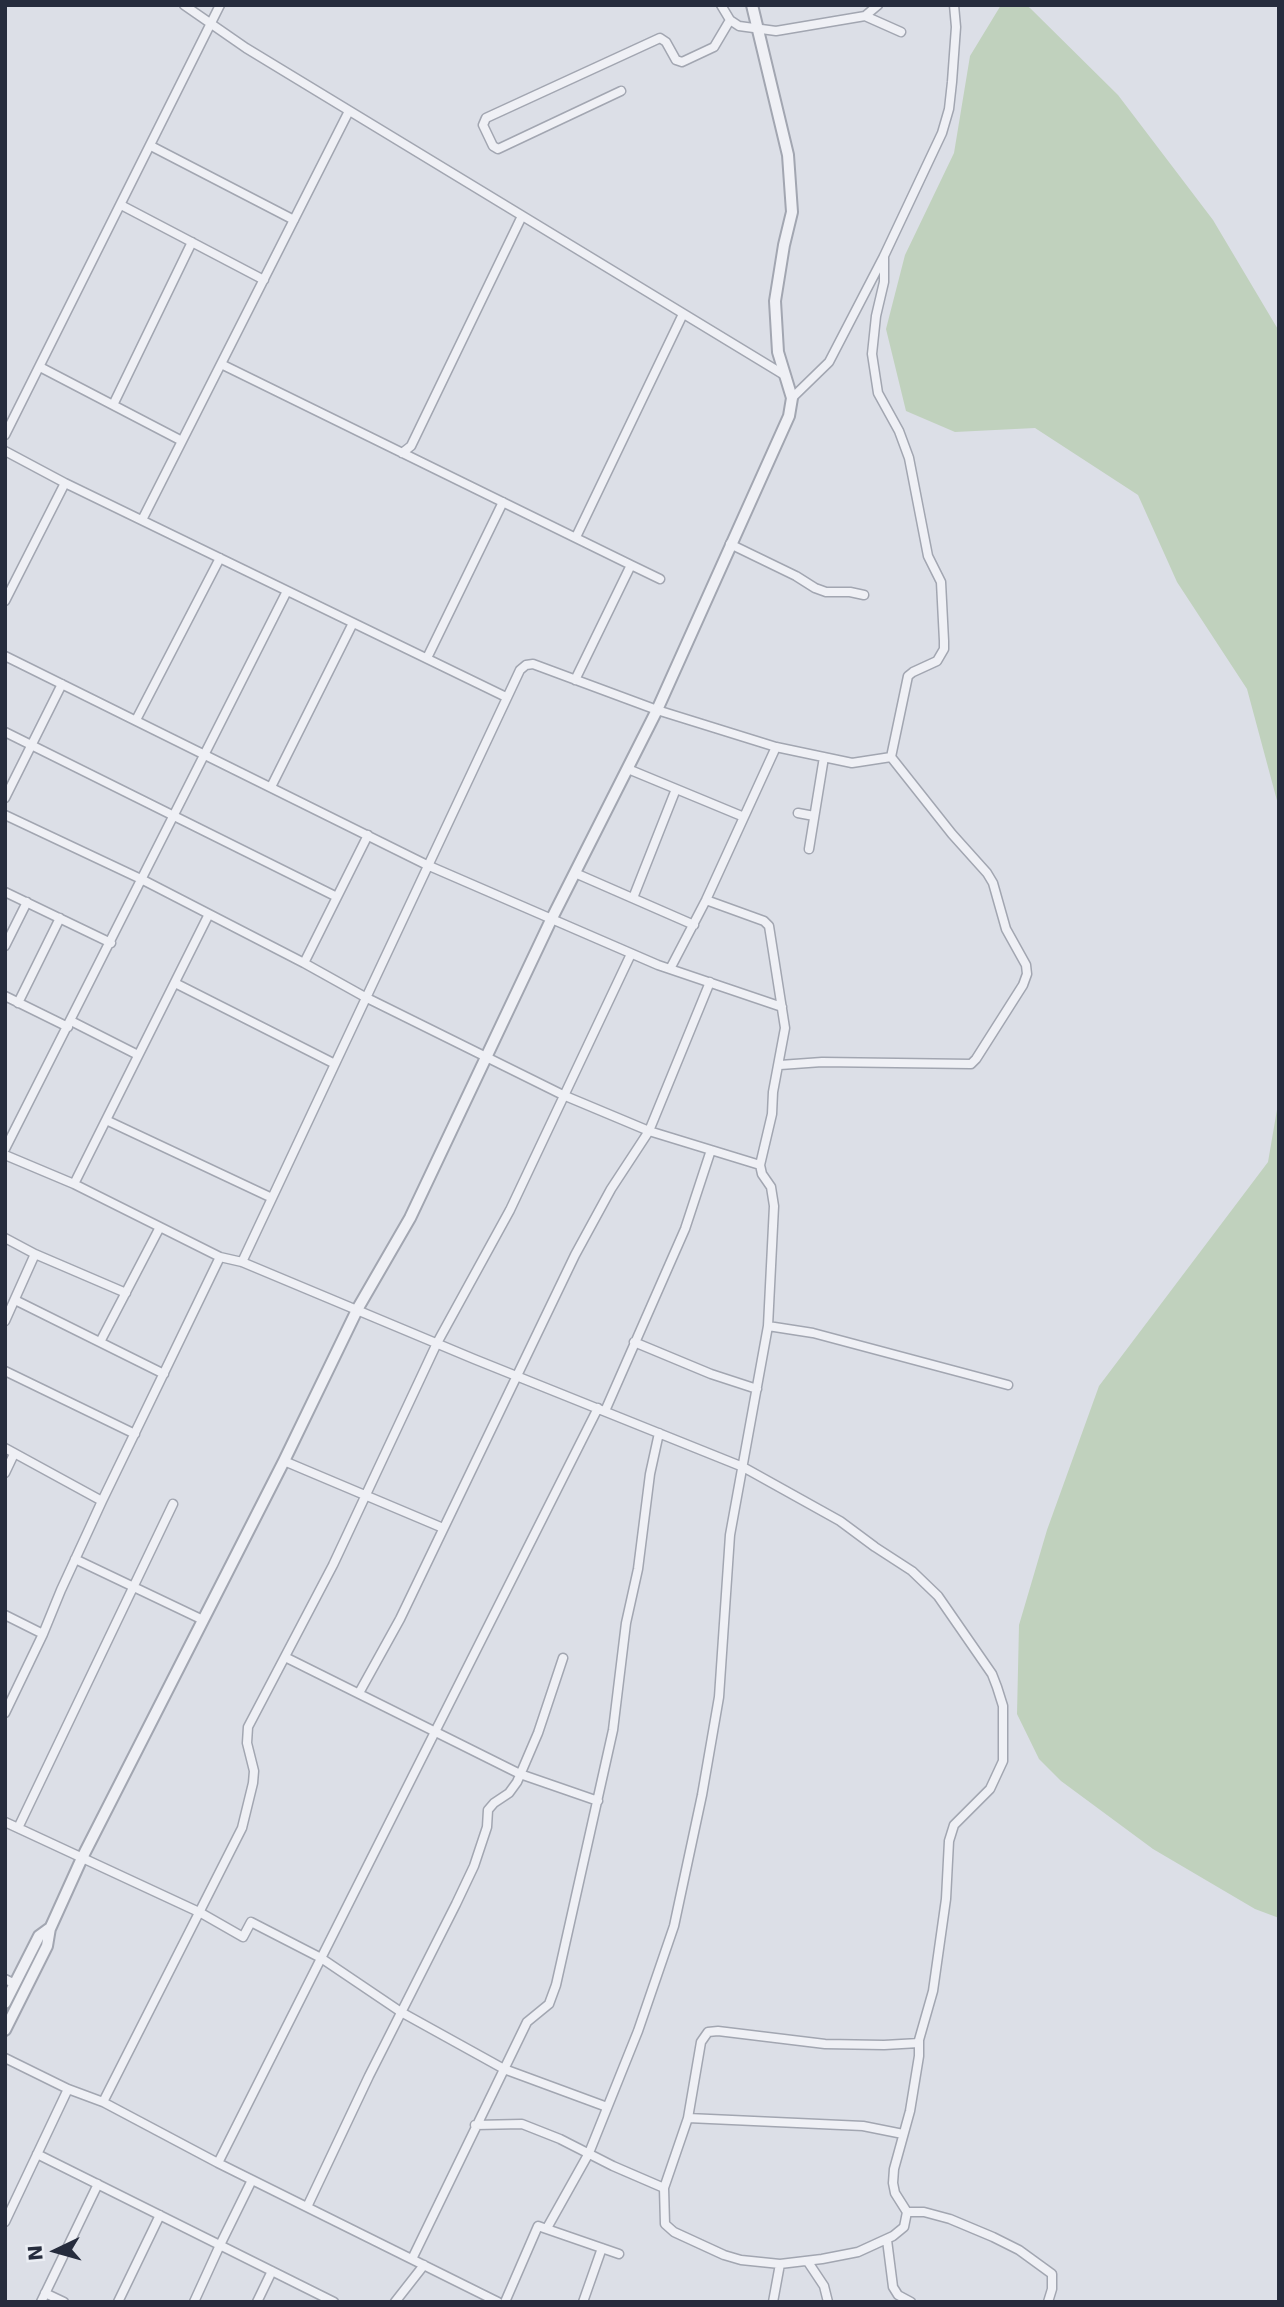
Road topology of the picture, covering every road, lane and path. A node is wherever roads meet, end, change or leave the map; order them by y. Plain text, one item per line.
1 (184, 5) edge
2 (220, 5) edge
3 (721, 5) edge
4 (752, 5) edge
5 (878, 5) edge
6 (954, 5) edge
7 (865, 16) junction
8 (730, 20) junction
9 (212, 24) junction
10 (758, 29) junction
11 (901, 32) dead end
12 (621, 91) dead end
13 (349, 111) junction
14 (151, 146) junction
15 (121, 205) junction
16 (522, 216) junction
17 (294, 220) junction
18 (192, 242) junction
19 (884, 256) junction
20 (264, 280) junction
21 (683, 314) junction
22 (221, 364) junction
23 (40, 367) junction
24 (786, 376) junction
25 (792, 398) junction
26 (113, 405) junction
27 (5, 435) edge
28 (182, 441) junction
29 (5, 451) edge
30 (402, 453) junction
31 (65, 483) junction
32 (503, 502) junction
33 (142, 520) junction
34 (576, 537) junction
35 (730, 544) junction
36 (220, 558) junction
37 (631, 565) junction
38 (660, 579) dead end
39 (287, 591) junction
40 (864, 595) dead end
41 (5, 601) edge
42 (353, 623) junction
43 (5, 656) edge
44 (426, 658) junction
45 (575, 680) junction
46 (62, 684) junction
47 (506, 696) junction
48 (657, 710) junction
49 (136, 720) junction
50 (5, 732) edge
51 (31, 746) junction
52 (776, 747) junction
53 (205, 755) junction
54 (824, 757) junction
55 (891, 757) junction
56 (628, 769) junction
57 (271, 787) junction
58 (676, 789) junction
59 (5, 798) edge
60 (798, 813) dead end
61 (5, 815) edge
62 (814, 816) junction
63 (174, 817) junction
64 (744, 817) junction
65 (368, 835) junction
66 (809, 849) dead end
67 (428, 865) junction
68 (575, 873) junction
69 (143, 880) junction
70 (5, 892) edge
71 (337, 897) junction
72 (633, 898) junction
73 (706, 900) junction
74 (27, 902) junction
75 (209, 914) junction
76 (60, 919) junction
77 (551, 920) junction
78 (694, 925) junction
79 (111, 943) junction
80 (5, 946) edge
81 (631, 954) junction
82 (304, 963) junction
83 (670, 969) junction
84 (710, 982) junction
85 (174, 983) junction
86 (5, 996) edge
87 (365, 998) junction
88 (18, 1003) junction
89 (782, 1007) junction
90 (69, 1024) junction
91 (138, 1055) junction
92 (488, 1057) junction
93 (335, 1064) junction
94 (779, 1065) junction
95 (563, 1095) junction
96 (106, 1120) junction
97 (649, 1131) junction
98 (5, 1149) edge
99 (711, 1150) junction
100 (5, 1155) edge
101 (760, 1165) junction
102 (74, 1184) junction
103 (272, 1198) junction
104 (160, 1227) junction
105 (5, 1238) edge
106 (35, 1254) junction
107 (220, 1257) junction
108 (242, 1262) junction
109 (125, 1293) junction
110 (15, 1300) junction
111 (358, 1308) junction
112 (5, 1321) edge
113 (768, 1326) junction
114 (100, 1342) junction
115 (634, 1342) junction
116 (437, 1343) junction
117 (5, 1371) edge
118 (164, 1374) junction
119 (516, 1375) junction
120 (1008, 1385) dead end
121 (757, 1389) junction
122 (601, 1409) junction
123 (659, 1433) junction
124 (135, 1434) junction
125 (5, 1448) edge
126 (14, 1454) junction
127 (284, 1461) junction
128 (743, 1467) junction
129 (5, 1473) edge
130 (367, 1496) junction
131 (102, 1501) junction
132 (173, 1504) dead end
133 (443, 1528) junction
134 (75, 1559) junction
135 (134, 1587) junction
136 (5, 1615) edge
137 (203, 1620) junction
138 (43, 1634) junction
139 (285, 1657) junction
140 (563, 1658) dead end
141 (359, 1693) junction
142 (9, 1697) edge
143 (5, 1713) edge
144 (436, 1730) junction
145 (520, 1774) junction
146 (598, 1801) junction
147 (5, 1822) edge
148 (18, 1828) junction
149 (82, 1858) junction
150 (201, 1913) junction
151 (49, 1931) junction
152 (321, 1958) junction
153 (10, 1982) edge
154 (5, 2003) edge
155 (401, 2012) junction
156 (5, 2030) edge
157 (919, 2043) junction
158 (5, 2058) edge
159 (504, 2069) junction
160 (68, 2089) junction
161 (103, 2102) junction
162 (607, 2107) junction
163 (688, 2118) junction
164 (475, 2125) junction
165 (903, 2134) junction
166 (589, 2153) junction
167 (37, 2154) junction
168 (218, 2163) junction
169 (252, 2180) junction
170 (98, 2184) junction
171 (664, 2188) junction
172 (307, 2207) junction
173 (907, 2212) junction
174 (160, 2215) junction
175 (5, 2222) edge
176 (547, 2228) junction
177 (887, 2240) junction
178 (219, 2245) junction
179 (602, 2248) junction
180 (619, 2254) dead end
181 (412, 2259) junction
182 (808, 2262) junction
183 (780, 2264) junction
184 (424, 2265) junction
185 (272, 2271) junction
186 (46, 2293) junction
187 (317, 2298) edge
188 (41, 2302) edge
189 (64, 2302) edge
190 (118, 2302) edge
191 (194, 2302) edge
192 (257, 2302) edge
193 (334, 2302) edge
194 (395, 2302) edge
195 (498, 2302) edge
196 (505, 2302) edge
197 (583, 2302) edge
198 (773, 2302) edge
199 (828, 2302) edge
200 (911, 2302) edge
201 (1048, 2302) edge

1 - 9 street
2 - 9 street
3 - 8 street
4 - 10 street
5 - 7 street
6 - 19 street
7 - 10 street
7 - 11 street
8 - 10 street
8 - 12 street
9 - 13 street
9 - 14 street
10 - 24 street
13 - 16 street
13 - 17 street
14 - 15 street
14 - 17 street
15 - 18 street
15 - 23 street
16 - 21 street
16 - 30 street
17 - 20 street
18 - 20 street
18 - 26 street
19 - 25 street
19 - 55 street
20 - 22 street
21 - 24 street
21 - 34 street
22 - 28 street
22 - 30 street
23 - 26 street
23 - 27 street
24 - 25 street
25 - 35 street
26 - 28 street
28 - 33 street
29 - 31 street
30 - 32 street
31 - 33 street
31 - 41 street
32 - 34 street
32 - 44 street
33 - 36 street
34 - 37 street
35 - 40 street
35 - 48 street
36 - 39 street
36 - 49 street
37 - 38 street
37 - 45 street
39 - 42 street
39 - 53 street
42 - 44 street
42 - 57 street
43 - 46 street
44 - 47 street
45 - 47 street
45 - 48 street
46 - 49 street
46 - 51 street
47 - 67 street
48 - 52 street
48 - 56 street
49 - 53 street
50 - 51 street
51 - 59 street
51 - 63 street
52 - 54 street
52 - 64 street
53 - 57 street
53 - 63 street
54 - 55 street
54 - 62 street
55 - 94 street
56 - 58 street
56 - 68 street
57 - 65 street
58 - 64 street
58 - 72 street
60 - 62 street
61 - 69 street
62 - 66 street
63 - 69 street
63 - 71 street
64 - 73 street
65 - 67 street
65 - 71 street
67 - 77 street
67 - 87 street
68 - 72 street
68 - 77 street
69 - 75 street
69 - 79 street
70 - 74 street
71 - 82 street
72 - 78 street
73 - 78 street
73 - 89 street
74 - 76 street
74 - 80 street
75 - 82 street
75 - 85 street
76 - 79 street
76 - 88 street
77 - 81 street
77 - 92 street
78 - 83 street
79 - 90 street
81 - 83 street
81 - 95 street
82 - 87 street
83 - 84 street
84 - 89 street
84 - 97 street
85 - 91 street
85 - 93 street
86 - 88 street
87 - 92 street
87 - 93 street
88 - 90 street
89 - 94 street
90 - 91 street
90 - 98 street
91 - 96 street
92 - 95 street
92 - 111 street
93 - 103 street
94 - 101 street
95 - 97 street
95 - 116 street
96 - 102 street
96 - 103 street
97 - 99 street
97 - 119 street
99 - 101 street
99 - 115 street
100 - 102 street
101 - 113 street
102 - 104 street
103 - 108 street
104 - 107 street
104 - 109 street
105 - 106 street
106 - 109 street
106 - 110 street
107 - 108 street
107 - 118 street
108 - 111 street
109 - 114 street
110 - 112 street
110 - 114 street
111 - 116 street
111 - 127 street
113 - 120 street
113 - 121 street
114 - 118 street
115 - 121 street
115 - 122 street
116 - 119 street
116 - 130 street
117 - 124 street
118 - 124 street
119 - 122 street
119 - 133 street
121 - 128 street
122 - 123 street
122 - 144 street
123 - 128 street
123 - 146 street
124 - 131 street
125 - 126 street
126 - 129 street
126 - 131 street
127 - 130 street
127 - 137 street
128 - 157 street
128 - 162 street
130 - 133 street
130 - 139 street
131 - 134 street
132 - 135 street
133 - 141 street
134 - 135 street
134 - 138 street
135 - 137 street
135 - 148 street
136 - 138 street
137 - 149 street
138 - 142 street
139 - 141 street
139 - 150 street
140 - 145 street
141 - 144 street
142 - 143 street
144 - 145 street
144 - 152 street
145 - 146 street
145 - 155 street
146 - 159 street
147 - 148 street
148 - 149 street
149 - 150 street
149 - 151 street
150 - 152 street
150 - 161 street
151 - 153 street
151 - 156 street
152 - 155 street
152 - 168 street
153 - 154 street
155 - 159 street
155 - 172 street
157 - 163 street
157 - 165 street
158 - 160 street
159 - 162 street
159 - 164 street
160 - 161 street
160 - 167 street
161 - 168 street
162 - 166 street
163 - 165 street
163 - 171 street
164 - 166 street
164 - 181 street
165 - 173 street
166 - 171 street
166 - 176 street
167 - 170 street
167 - 175 street
168 - 169 street
169 - 172 street
169 - 178 street
170 - 174 street
170 - 186 street
171 - 183 street
172 - 181 street
173 - 177 street
173 - 201 street
174 - 178 street
174 - 190 street
176 - 179 street
176 - 196 street
177 - 182 street
177 - 200 street
178 - 185 street
178 - 191 street
179 - 180 street
179 - 197 street
181 - 184 street
182 - 183 street
182 - 199 street
183 - 198 street
184 - 194 street
184 - 195 street
185 - 187 street
185 - 192 street
186 - 188 street
186 - 189 street
187 - 193 street

